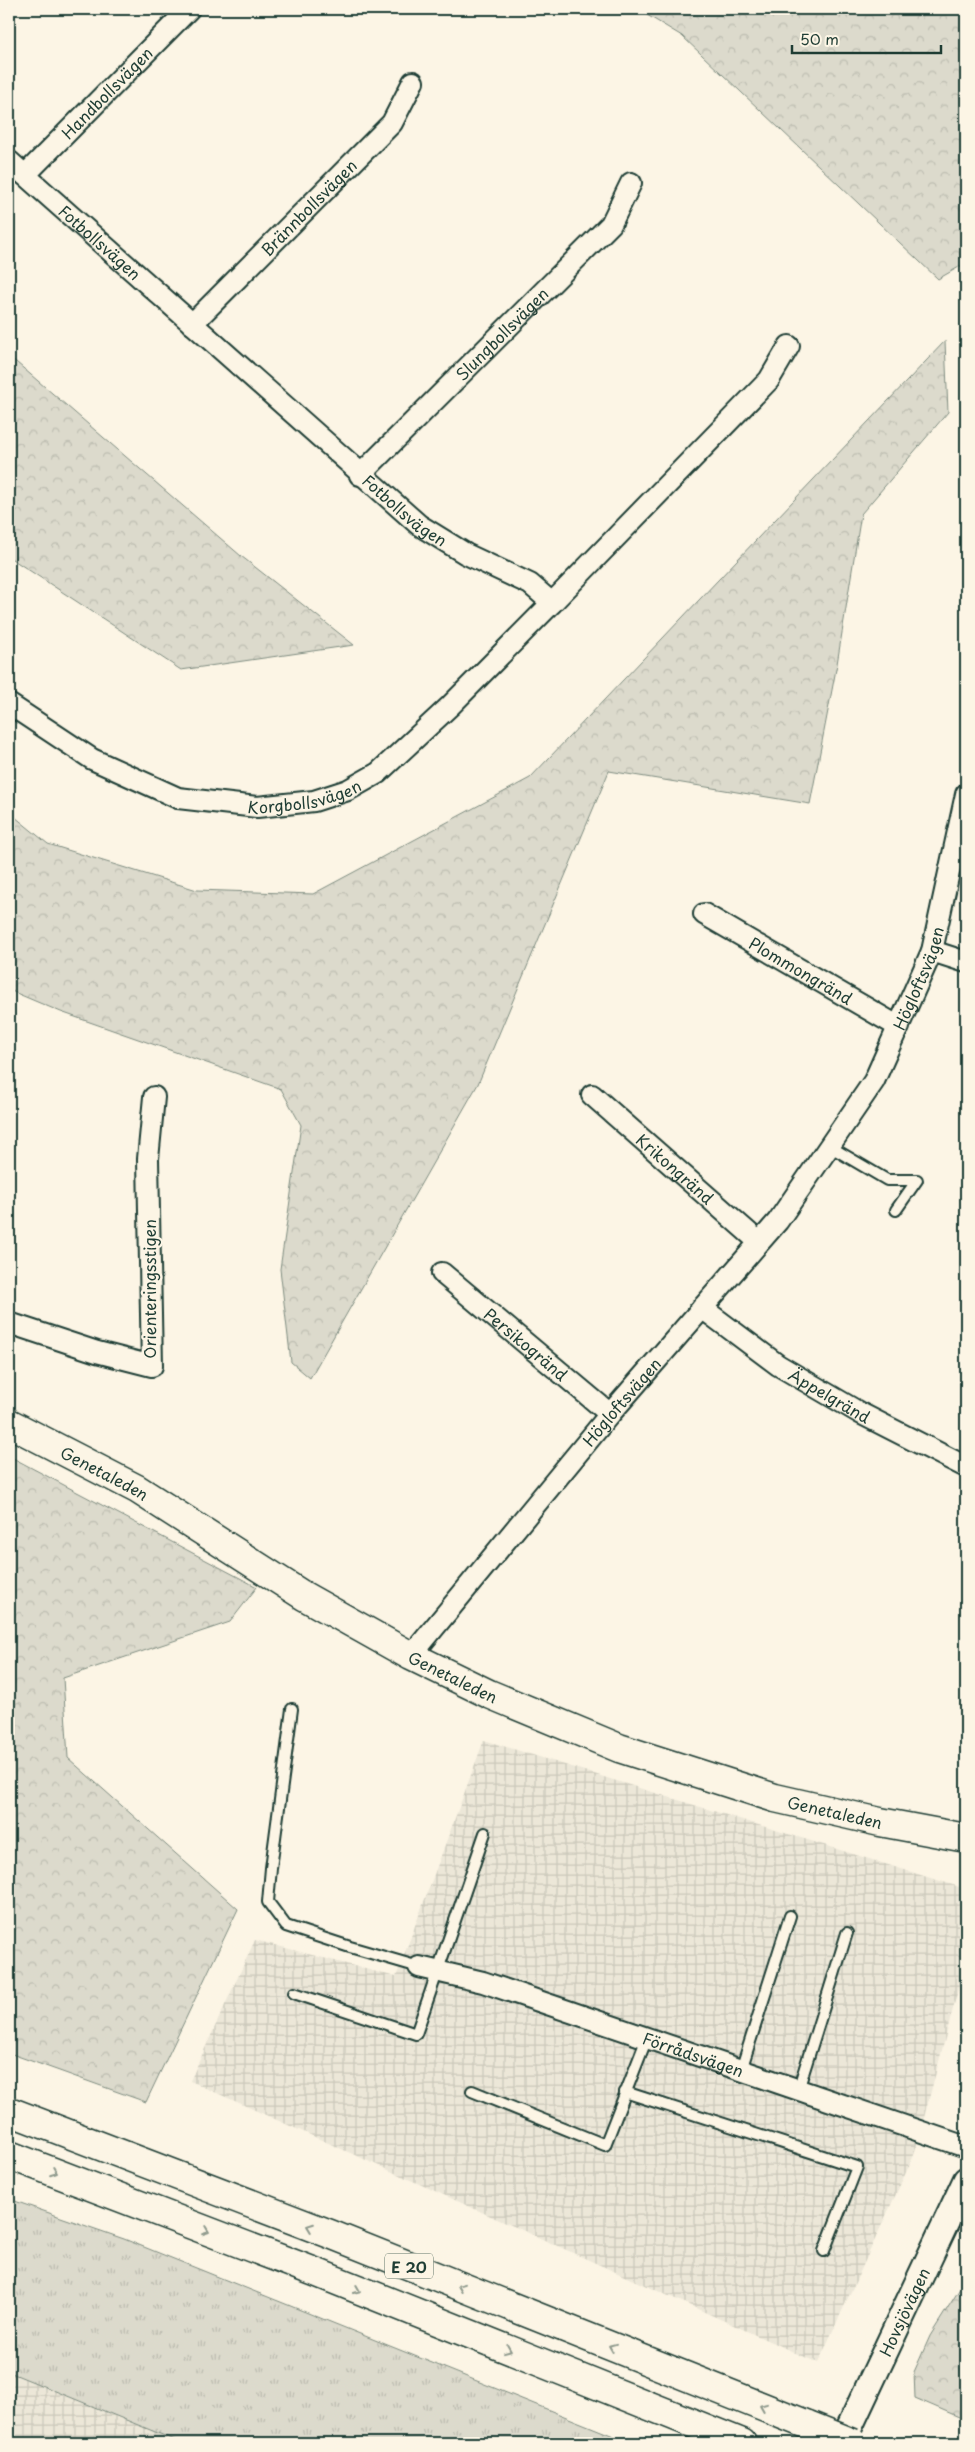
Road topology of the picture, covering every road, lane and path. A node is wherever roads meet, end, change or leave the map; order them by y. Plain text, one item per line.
1 (189, 9) edge
2 (413, 82) dead end
3 (9, 161) edge
4 (25, 176) junction
5 (631, 183) dead end
6 (192, 324) junction
7 (790, 346) dead end
8 (360, 475) junction
9 (552, 603) junction
10 (9, 704) edge
11 (966, 794) edge
12 (704, 914) dead end
13 (932, 951) junction
14 (966, 962) edge
15 (899, 1027) junction
16 (592, 1095) dead end
17 (154, 1097) dead end
18 (829, 1146) junction
19 (896, 1210) dead end
20 (759, 1242) junction
21 (442, 1273) dead end
22 (702, 1308) junction
23 (9, 1323) edge
24 (610, 1414) junction
25 (9, 1422) edge
26 (966, 1467) edge
27 (411, 1656) junction
28 (292, 1709) dead end
29 (485, 1833) dead end
30 (958, 1834) edge
31 (790, 1916) dead end
32 (847, 1933) dead end
33 (419, 1966) joint
34 (439, 1971) junction
35 (294, 1993) dead end
36 (647, 2038) junction
37 (741, 2070) junction
38 (798, 2090) junction
39 (472, 2091) dead end
40 (626, 2092) junction
41 (9, 2111) edge
42 (966, 2147) edge
43 (9, 2155) edge
44 (966, 2180) edge
45 (824, 2251) dead end
46 (742, 2443) edge
47 (842, 2443) edge
48 (853, 2443) edge

1 - 4 street, Handbollsvägen
2 - 6 street, Brännbollsvägen
3 - 4 street, Fotbollsvägen
4 - 6 street, Fotbollsvägen
5 - 8 street, Slungbollsvägen
6 - 8 street, Fotbollsvägen
7 - 9 street
8 - 9 street, Fotbollsvägen
9 - 10 street, Korgbollsvägen
11 - 13 street, Högloftsvägen
12 - 15 street, Plommongränd
13 - 14 street
13 - 15 street, Högloftsvägen
15 - 18 street, Högloftsvägen
16 - 20 street, Krikongränd
17 - 23 street, Orienteringsstigen
18 - 19 lane
18 - 20 street, Högloftsvägen
20 - 22 street, Högloftsvägen
21 - 24 street, Persikogränd
22 - 24 street, Högloftsvägen
22 - 26 street, Äppelgränd
24 - 27 street, Högloftsvägen
25 - 27 main road, Genetaleden
27 - 30 main road, Genetaleden
28 - 33 lane
29 - 34 lane
31 - 37 lane
32 - 38 lane
33 - 34 street, Förrådsvägen
34 - 35 lane
34 - 36 street, Förrådsvägen
36 - 37 street, Förrådsvägen
36 - 40 lane
37 - 38 street, Förrådsvägen
38 - 42 street, Förrådsvägen
39 - 40 lane
40 - 45 lane
48 -> 41 main road, E 20, bridge
43 -> 46 main road, E 20
44 - 47 street, Hovsjövägen

